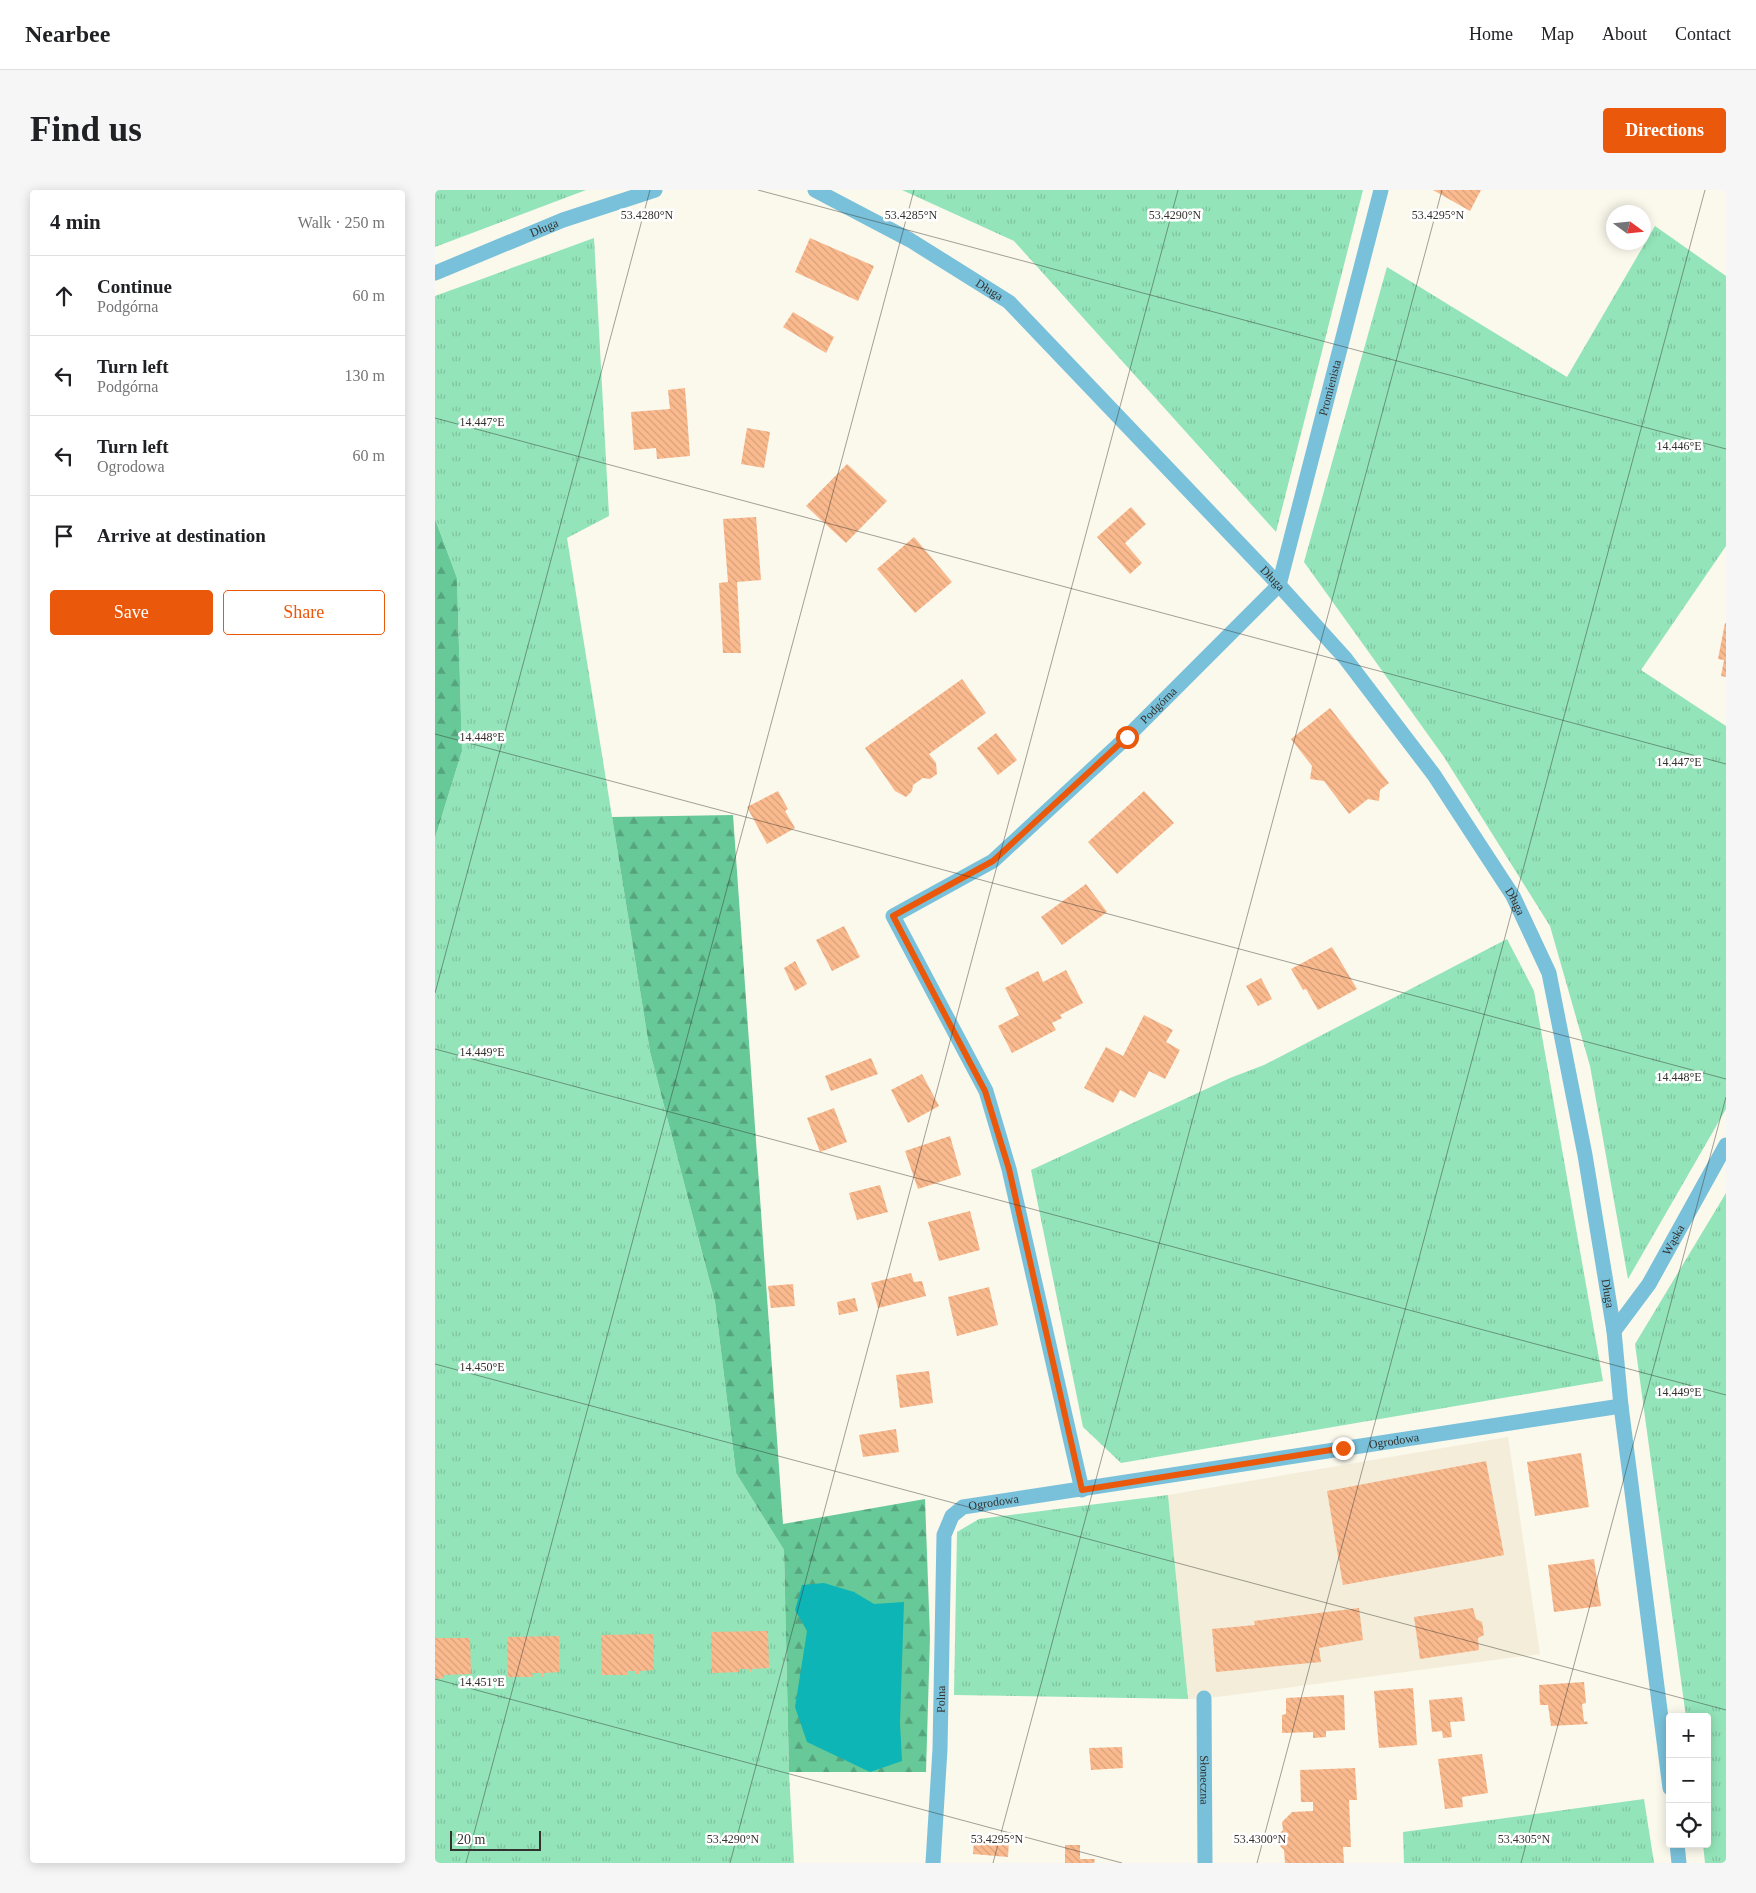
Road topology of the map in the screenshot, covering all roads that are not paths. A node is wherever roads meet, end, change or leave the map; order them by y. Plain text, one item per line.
1 (655, 190) edge
2 (815, 190) edge
3 (1381, 190) edge
4 (435, 272) edge
5 (1279, 585) junction
6 (1726, 1145) edge
7 (1614, 1330) junction
8 (1621, 1406) junction
9 (1082, 1490) junction
10 (945, 1535) joint
11 (1204, 1698) dead end
12 (1666, 1758) edge
13 (1677, 1848) edge
14 (933, 1863) edge
15 (1205, 1863) edge
16 (1679, 1863) edge

1 - 4 street, Długa
2 - 5 street, Długa
3 - 5 street, Promienista
5 - 7 street, Długa
5 - 9 street, Podgórna
6 - 7 street, Wąska
7 - 8 street, Długa
8 - 9 street, Ogrodowa
8 - 12 street, Długa
9 - 10 street, Ogrodowa
10 - 14 street, Polna
11 - 15 street, Słoneczna
13 - 16 street

